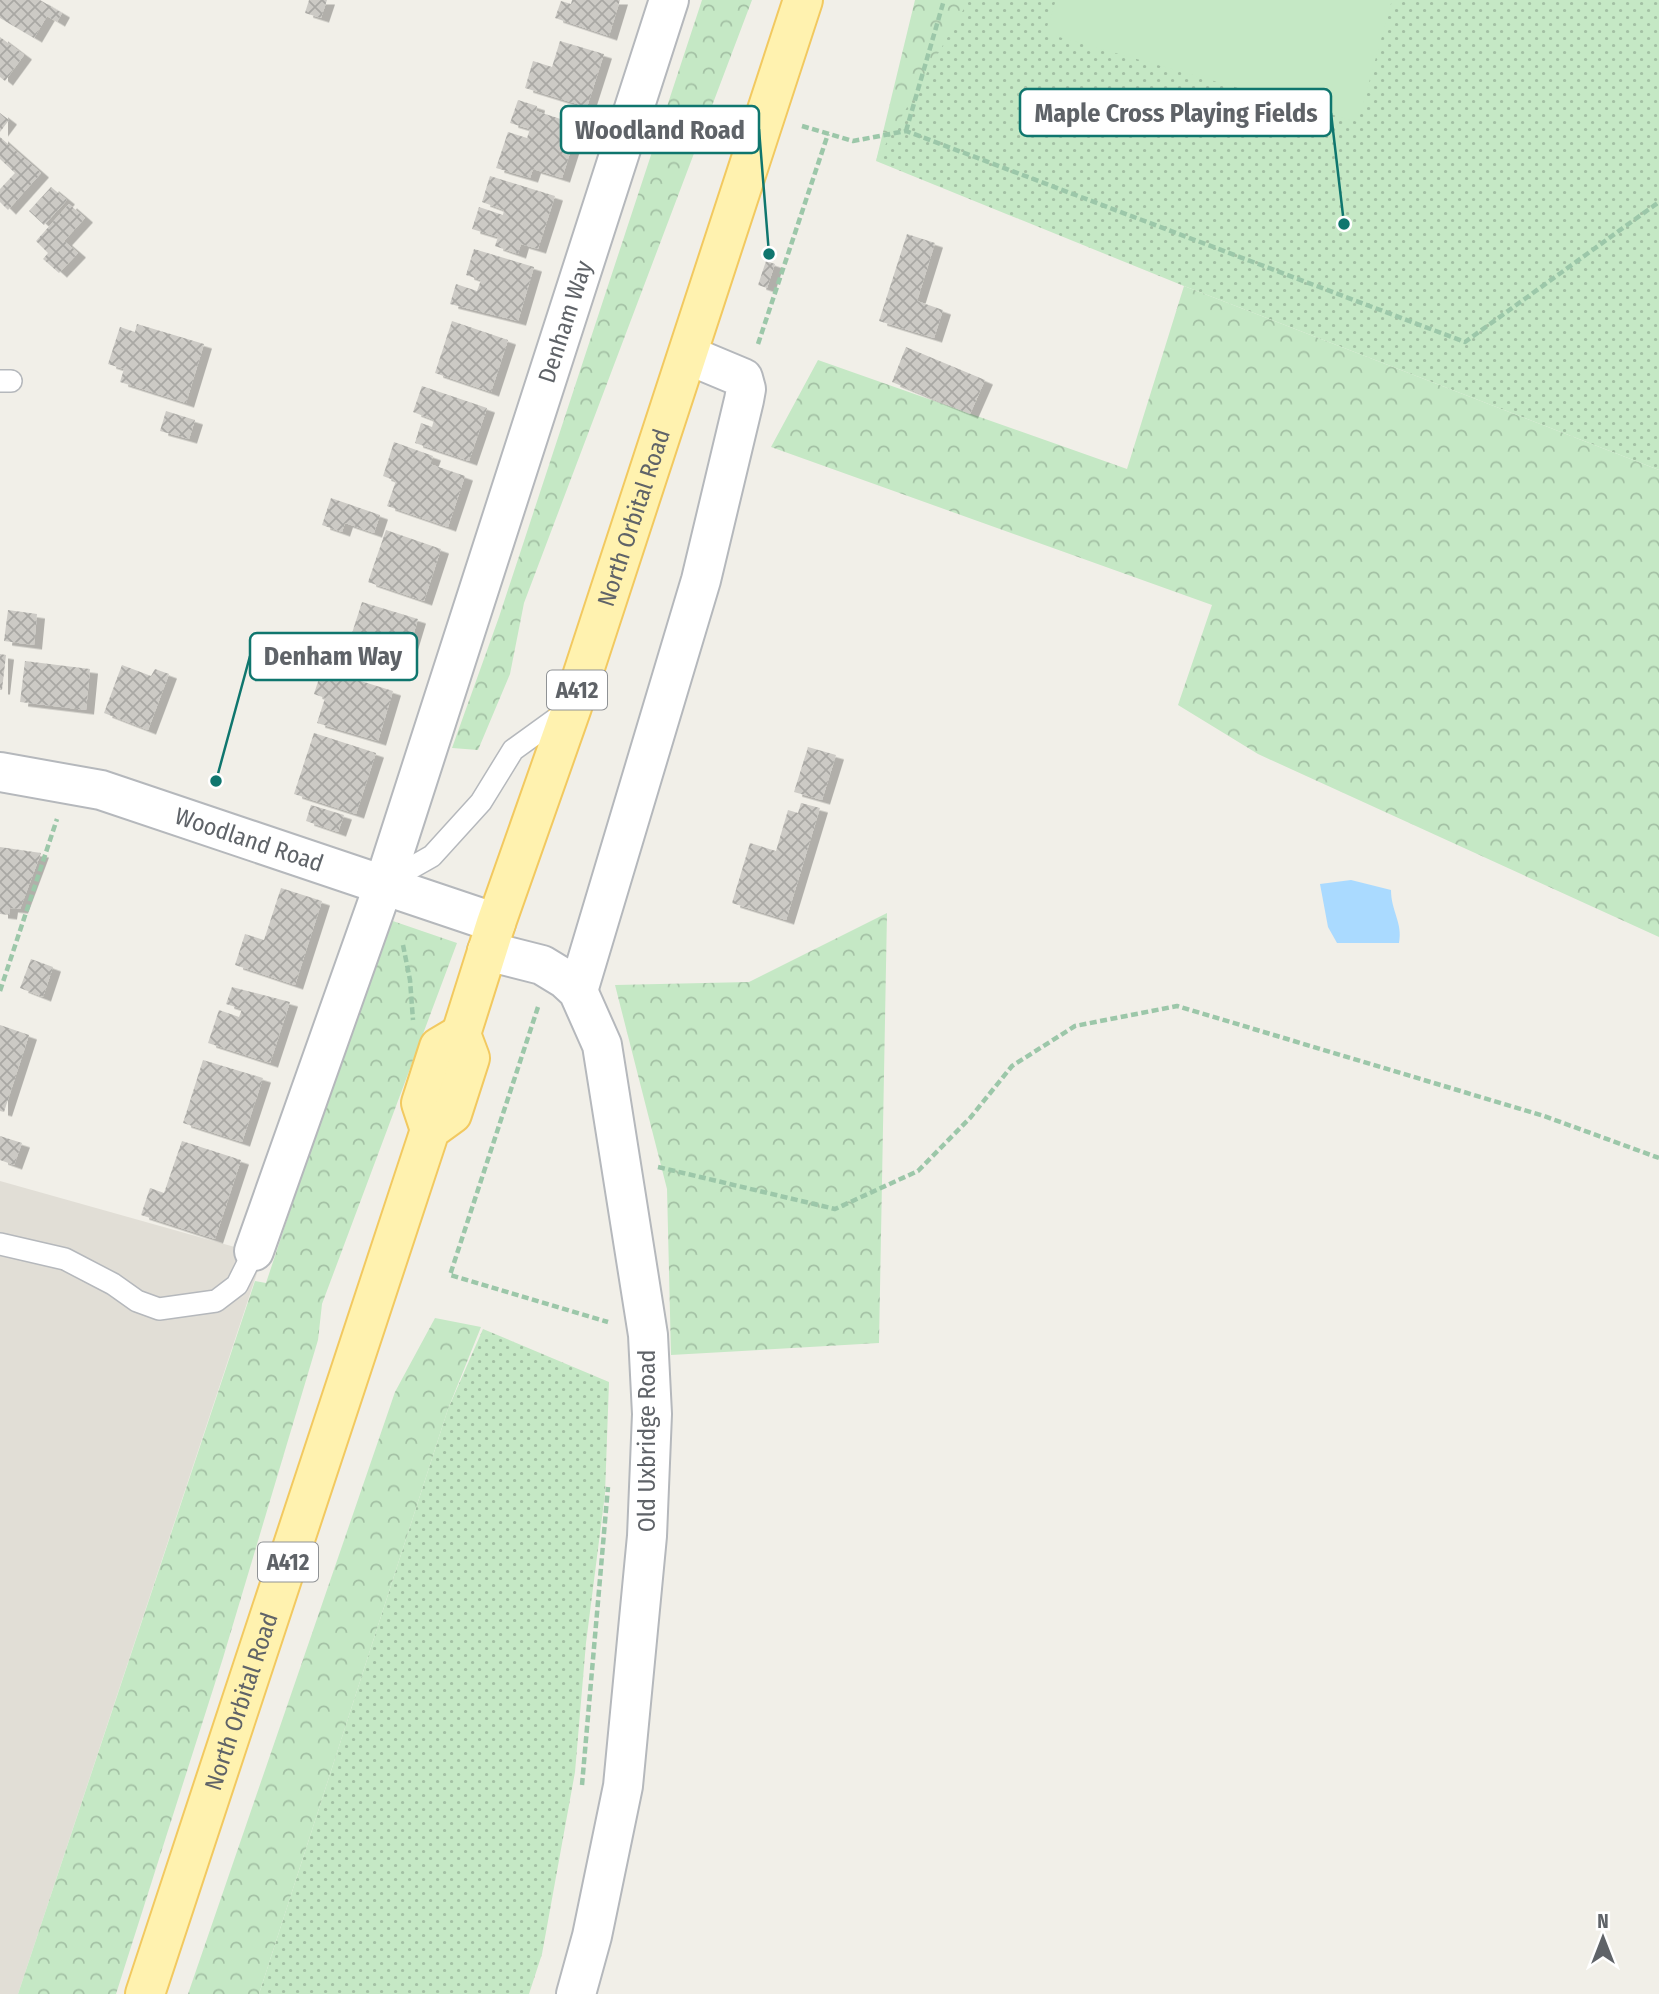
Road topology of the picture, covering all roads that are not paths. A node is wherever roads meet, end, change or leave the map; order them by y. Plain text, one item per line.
1 (669, 0) edge
2 (803, 0) edge
3 (688, 355) junction
4 (572, 707) junction
5 (0, 772) edge
6 (384, 884) junction
7 (491, 937) junction
8 (578, 991) junction
9 (0, 1244) edge
10 (254, 1251) joint
11 (145, 1994) edge
12 (576, 1994) edge

1 - 6 street, Denham Way
2 - 3 main road, North Orbital Road / A412
3 - 4 main road, North Orbital Road / A412
3 - 8 street
4 - 6 lane
4 - 7 main road, North Orbital Road / A412
5 - 6 street, Woodland Road
6 - 7 street, Woodland Road
6 - 10 street, Denham Way
7 - 8 street, Old Uxbridge Road
7 - 11 main road, North Orbital Road / A412
8 - 12 street, Old Uxbridge Road
9 - 10 lane

